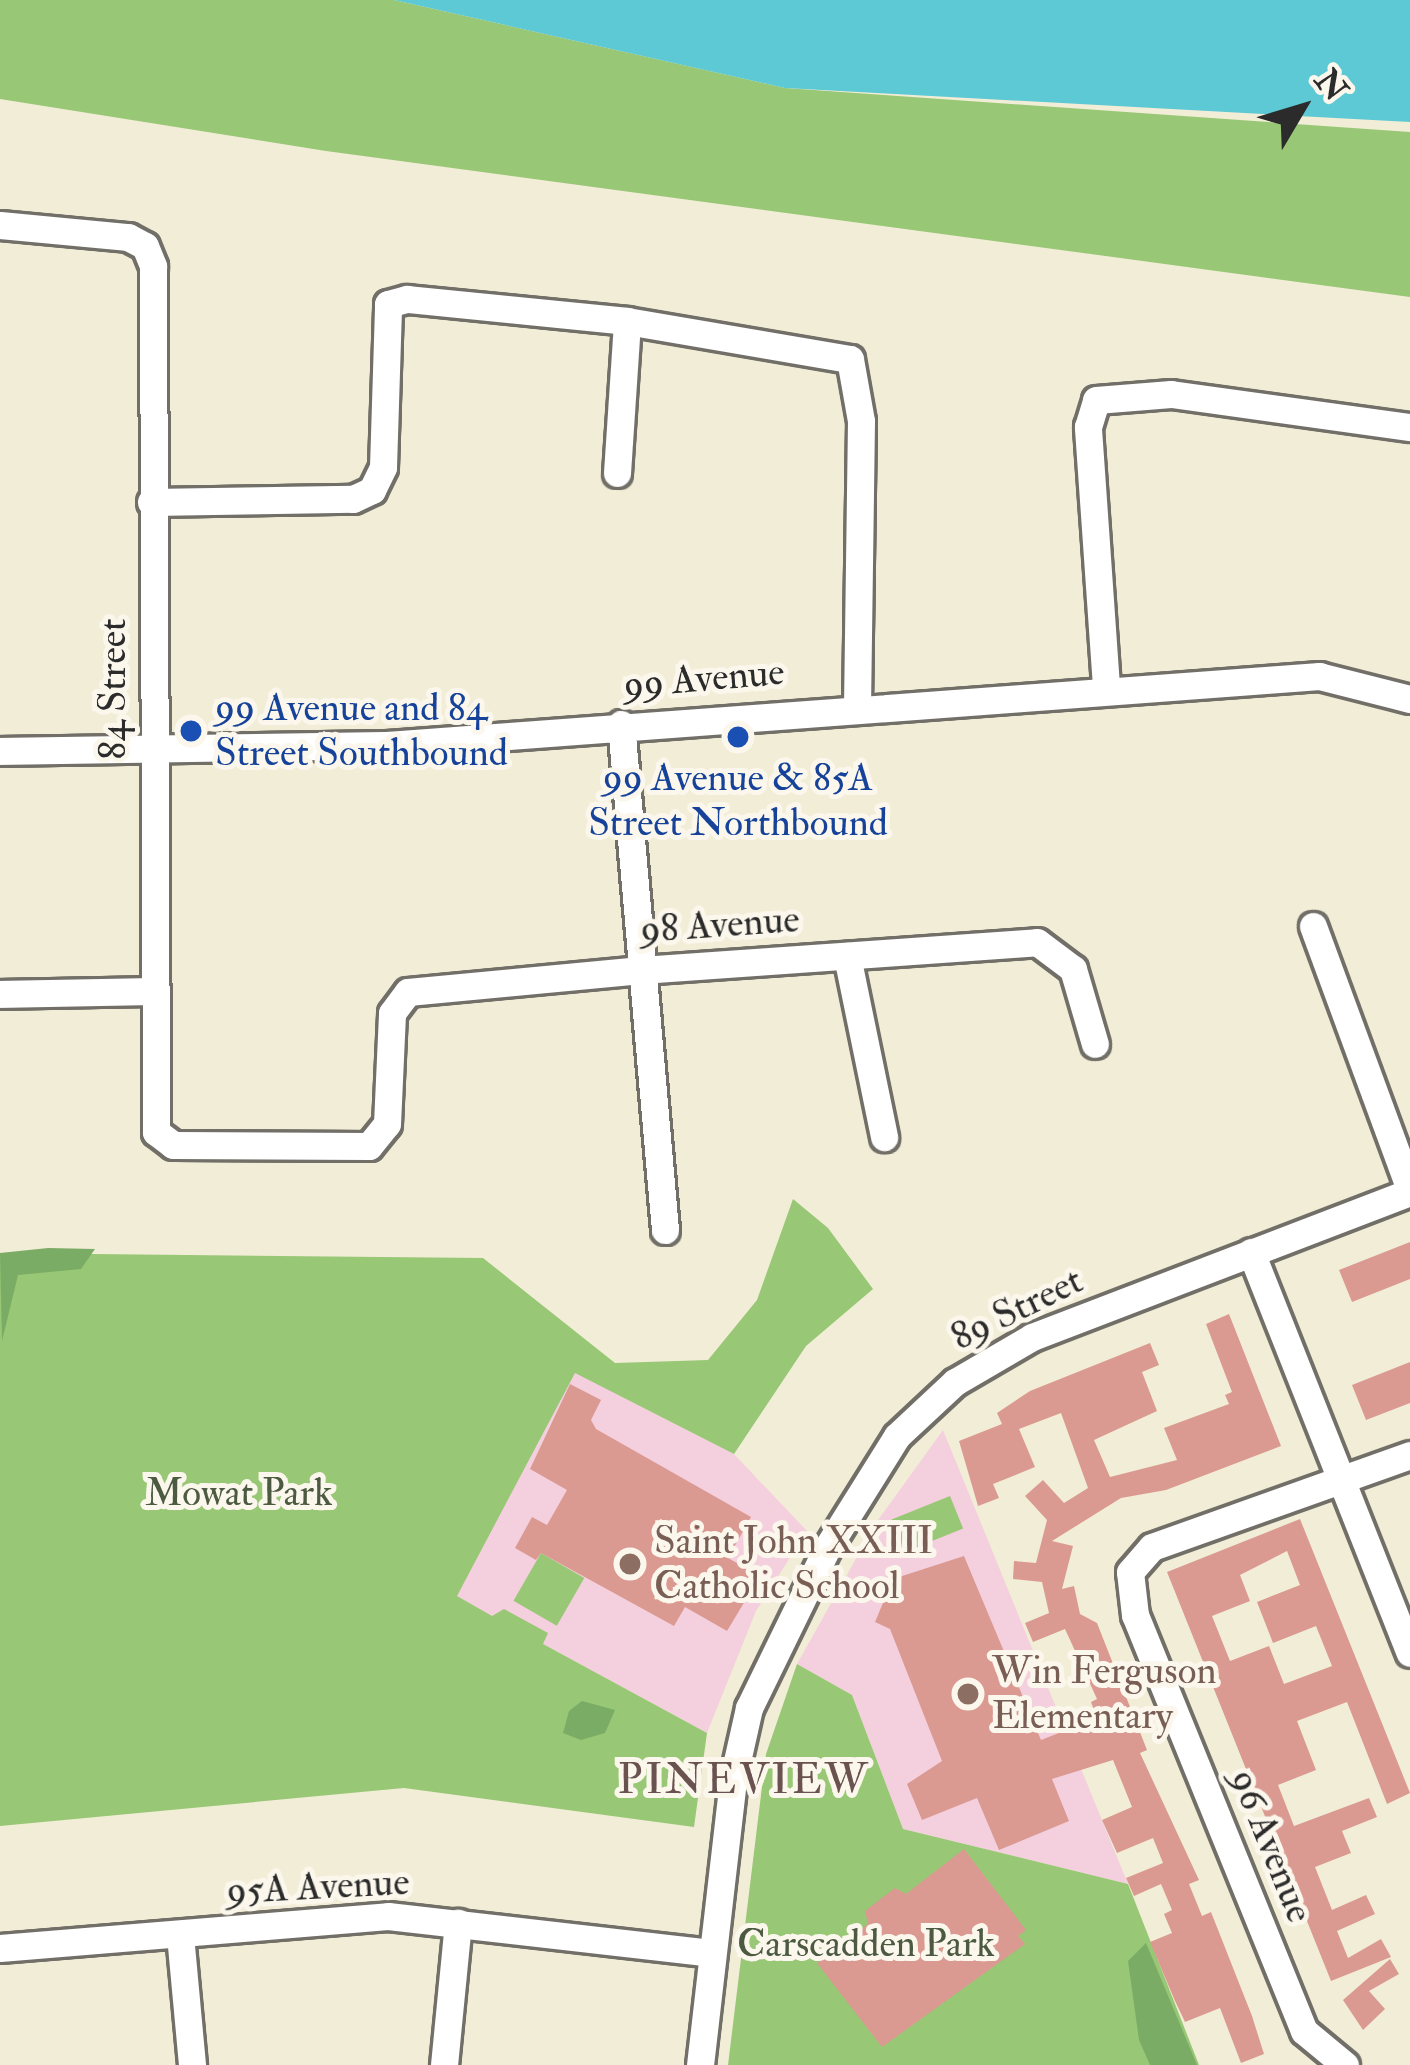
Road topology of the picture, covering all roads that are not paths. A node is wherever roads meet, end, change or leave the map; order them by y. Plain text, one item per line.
1 (0, 225) edge
2 (627, 321) junction
3 (1410, 427) edge
4 (617, 473) dead end
5 (151, 502) junction
6 (1106, 686) junction
7 (1410, 699) edge
8 (857, 706) junction
9 (621, 724) junction
10 (152, 749) junction
11 (0, 751) edge
12 (1313, 926) dead end
13 (847, 956) junction
14 (641, 970) junction
15 (153, 991) junction
16 (0, 994) edge
17 (1096, 1044) dead end
18 (884, 1137) dead end
19 (369, 1146) joint
20 (1410, 1191) edge
21 (665, 1230) dead end
22 (1251, 1252) junction
23 (1410, 1455) edge
24 (1338, 1474) junction
25 (1410, 1653) edge
26 (458, 1923) junction
27 (180, 1936) junction
28 (0, 1948) edge
29 (711, 1953) junction
30 (192, 2065) edge
31 (444, 2065) edge
32 (700, 2065) edge
33 (1345, 2065) edge

1 - 5 street, 84 Street
2 - 4 street
2 - 5 street
2 - 8 street
3 - 6 street
5 - 10 street, 84 Street
6 - 7 street, 99 Avenue
6 - 8 street, 99 Avenue
8 - 9 street, 99 Avenue
9 - 10 street, 99 Avenue
9 - 14 street
10 - 11 street, 99 Avenue
10 - 15 street, 84 Street
12 - 20 street
13 - 14 street, 98 Avenue
13 - 17 street, 98 Avenue
13 - 18 street
14 - 19 street, 98 Avenue
14 - 21 street
15 - 16 street
15 - 19 street, 84 Street
20 - 22 street, 89 Street
22 - 24 street
22 - 29 street, 89 Street
23 - 24 street
24 - 25 street
24 - 33 street, 96 Avenue
26 - 27 street, 95A Avenue
26 - 29 street, 95A Avenue
26 - 31 street
27 - 28 street, 95A Avenue
27 - 30 street
29 - 32 street, 89 Street

